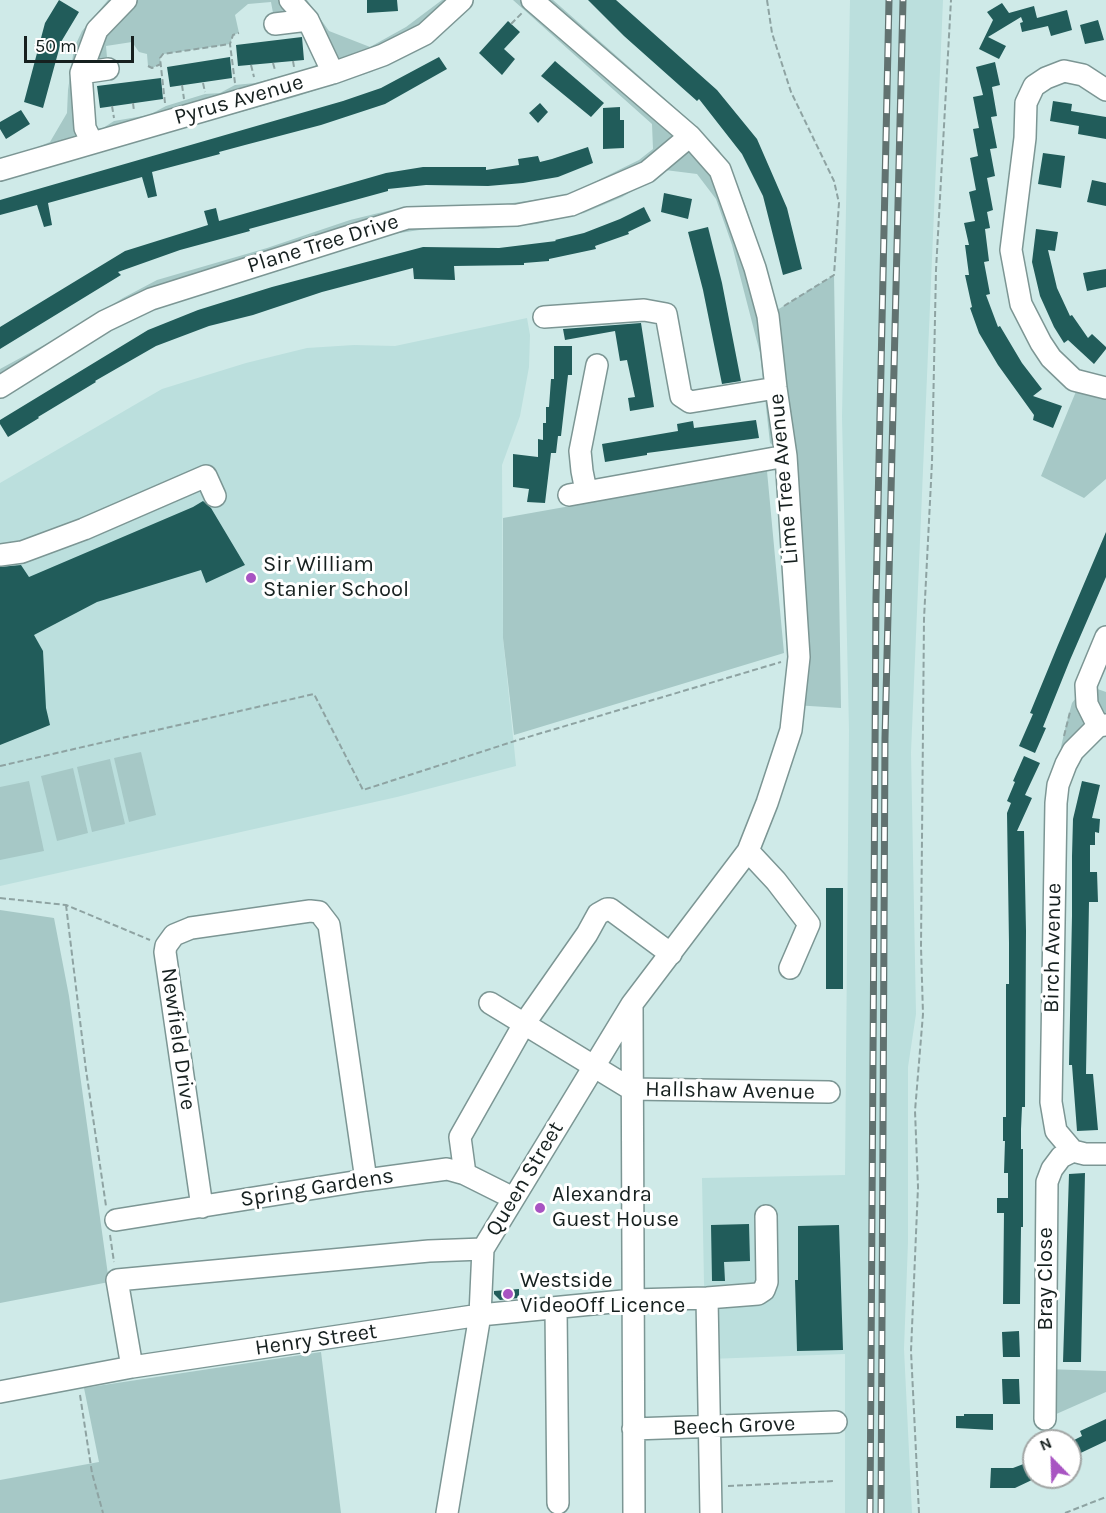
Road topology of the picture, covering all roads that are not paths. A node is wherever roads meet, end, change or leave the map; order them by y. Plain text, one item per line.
1 (126, 0) edge
2 (290, 0) edge
3 (462, 0) edge
4 (532, 0) edge
5 (308, 20) junction
6 (275, 24) dead end
7 (108, 69) dead end
8 (81, 73) junction
9 (333, 73) junction
10 (1106, 90) edge
11 (690, 136) junction
12 (92, 142) junction
13 (0, 170) edge
14 (544, 317) dead end
15 (597, 365) dead end
16 (0, 387) edge
17 (776, 388) junction
18 (1106, 388) edge
19 (786, 456) junction
20 (215, 496) dead end
21 (0, 555) edge
22 (1106, 637) edge
23 (1102, 725) edge
24 (748, 851) junction
25 (671, 954) junction
26 (790, 968) dead end
27 (490, 1003) dead end
28 (632, 1004) junction
29 (524, 1024) junction
30 (594, 1066) junction
31 (631, 1089) junction
32 (829, 1092) dead end
33 (1073, 1151) junction
34 (1106, 1154) edge
35 (465, 1174) junction
36 (366, 1180) junction
37 (513, 1198) junction
38 (202, 1207) junction
39 (766, 1216) dead end
40 (116, 1220) dead end
41 (483, 1249) junction
42 (710, 1298) junction
43 (633, 1300) junction
44 (556, 1308) junction
45 (480, 1315) junction
46 (132, 1367) junction
47 (0, 1392) edge
48 (1045, 1419) dead end
49 (836, 1422) dead end
50 (709, 1427) junction
51 (633, 1429) junction
52 (558, 1503) dead end
53 (447, 1513) edge
54 (634, 1513) edge
55 (711, 1513) edge

1 - 8 street
2 - 5 street
3 - 9 street, Pyrus Avenue
4 - 11 street, Lime Tree Avenue
5 - 6 street
5 - 9 street
7 - 8 street
8 - 12 street
9 - 12 street, Pyrus Avenue
10 - 18 street
11 - 16 street, Plane Tree Drive
11 - 17 street, Lime Tree Avenue
12 - 13 street, Pyrus Avenue
14 - 17 street
15 - 19 street
17 - 19 street, Lime Tree Avenue
19 - 24 street, Lime Tree Avenue
20 - 21 street
22 - 23 street
23 - 33 street, Birch Avenue
24 - 25 street, Lime Tree Avenue
24 - 26 street
25 - 28 street, Lime Tree Avenue
25 - 29 street
27 - 29 street
28 - 30 street, Queen Street
28 - 31 street
29 - 30 street
29 - 35 street
30 - 31 street
30 - 37 street, Queen Street
31 - 32 street, Hallshaw Avenue
31 - 43 street
33 - 34 street
33 - 48 street, Bray Close
35 - 36 street, Spring Gardens
35 - 37 street, Spring Gardens
36 - 38 street, Spring Gardens
36 - 38 street, Newfield Drive
37 - 41 street, Queen Street
38 - 40 street, Spring Gardens
39 - 42 street, Henry Street
41 - 45 street, Queen Street
41 - 46 street
42 - 43 street, Henry Street
42 - 50 street
43 - 44 street, Henry Street
43 - 51 street
44 - 45 street, Henry Street
44 - 52 street
45 - 46 street, Henry Street
45 - 53 street, Queen Street
46 - 47 street, Henry Street
49 - 50 street, Beech Grove
50 - 51 street, Beech Grove
50 - 55 street
51 - 54 street

